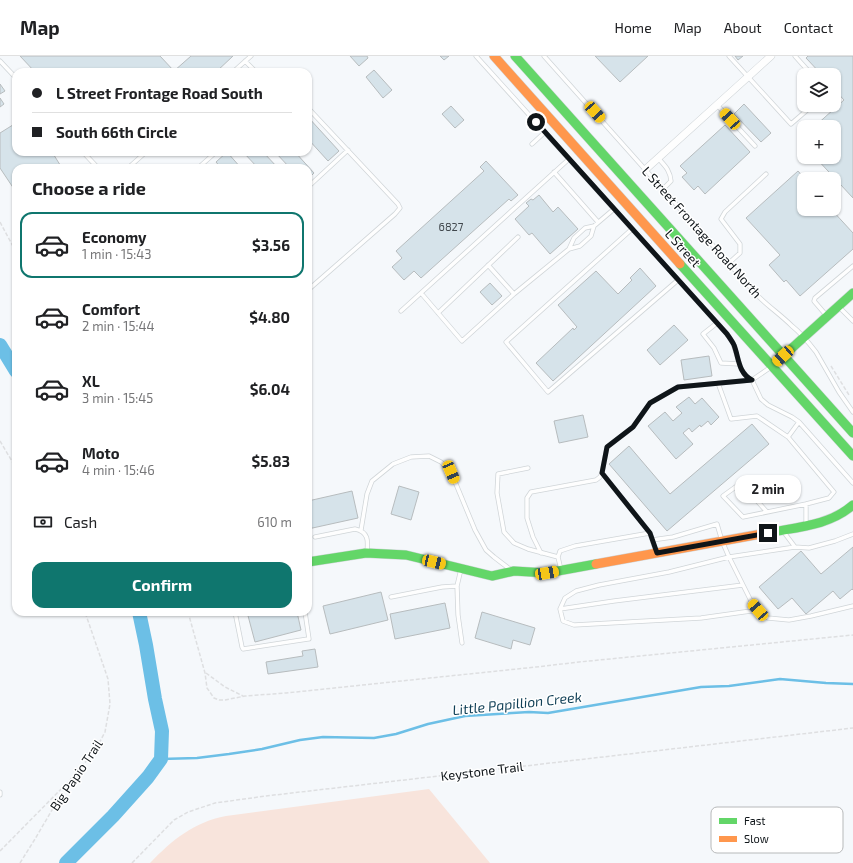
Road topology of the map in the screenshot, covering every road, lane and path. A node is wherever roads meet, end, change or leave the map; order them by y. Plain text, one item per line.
1 (250, 56) edge
2 (476, 56) edge
3 (494, 56) edge
4 (515, 56) edge
5 (544, 56) edge
6 (730, 56) edge
7 (795, 56) edge
8 (769, 57) edge
9 (0, 61) edge
10 (245, 61) junction
11 (237, 68) edge
12 (252, 68) edge
13 (806, 68) edge
14 (12, 74) edge
15 (748, 76) junction
16 (717, 105) junction
17 (312, 112) edge
18 (805, 112) edge
19 (544, 132) junction
20 (532, 144) dead end
21 (755, 146) dead end
22 (348, 150) junction
23 (87, 156) edge
24 (142, 156) edge
25 (212, 156) edge
26 (658, 158) junction
27 (569, 159) junction
28 (94, 164) edge
29 (132, 164) edge
30 (202, 164) edge
31 (646, 169) junction
32 (554, 172) junction
33 (766, 174) dead end
34 (312, 183) edge
35 (662, 188) junction
36 (614, 209) junction
37 (0, 222) edge
38 (598, 222) junction
39 (594, 226) junction
40 (632, 229) junction
41 (518, 237) dead end
42 (12, 244) edge
43 (569, 249) junction
44 (729, 263) junction
45 (488, 265) junction
46 (853, 266) edge
47 (678, 280) junction
48 (312, 287) edge
49 (421, 293) junction
50 (853, 293) edge
51 (514, 294) junction
52 (839, 306) junction
53 (401, 311) dead end
54 (438, 313) junction
55 (825, 313) junction
56 (853, 320) edge
57 (716, 323) junction
58 (804, 338) junction
59 (783, 356) junction
60 (739, 364) junction
61 (772, 366) junction
62 (752, 380) junction
63 (718, 383) junction
64 (853, 412) edge
65 (799, 422) junction
66 (853, 433) edge
67 (788, 437) junction
68 (0, 441) edge
69 (853, 456) edge
70 (12, 461) edge
71 (528, 468) dead end
72 (602, 473) junction
73 (853, 483) edge
74 (806, 504) junction
75 (853, 506) edge
76 (767, 512) junction
77 (806, 526) junction
78 (361, 530) junction
79 (783, 530) junction
80 (650, 533) junction
81 (853, 534) edge
82 (315, 537) dead end
83 (652, 540) junction
84 (722, 541) junction
85 (796, 547) junction
86 (541, 553) junction
87 (657, 553) junction
88 (366, 554) junction
89 (558, 557) junction
90 (729, 557) junction
91 (312, 561) edge
92 (462, 568) junction
93 (561, 571) junction
94 (514, 572) junction
95 (742, 585) junction
96 (456, 586) junction
97 (391, 597) dead end
98 (853, 606) edge
99 (560, 609) junction
100 (758, 610) junction
101 (86, 616) edge
102 (189, 616) edge
103 (236, 616) edge
104 (305, 616) edge
105 (853, 635) edge
106 (462, 643) dead end
107 (205, 673) junction
108 (245, 696) junction
109 (853, 728) edge
110 (69, 781) junction
111 (0, 792) edge
112 (0, 795) edge
113 (0, 851) edge
114 (20, 863) edge
115 (132, 863) edge

1 - 10 lane
2 - 19 lane
3 - 61 main road, L Street
4 - 59 main road, L Street
5 - 31 lane, L Street Frontage Road North
6 - 15 lane
7 - 13 lane
8 - 15 street
9 - 14 lane
10 - 11 lane
10 - 12 lane
15 - 16 street
15 - 18 lane
16 - 21 lane
16 - 26 street
17 - 22 lane
19 - 20 lane
19 - 27 lane
22 - 34 lane
22 - 48 lane
23 - 28 lane
24 - 29 lane
25 - 30 lane
26 - 31 street
26 - 35 lane
27 - 32 lane
27 - 36 lane
31 - 35 lane, L Street Frontage Road North
32 - 38 lane
32 - 49 lane
33 - 44 lane
35 - 44 lane, L Street Frontage Road North
36 - 38 lane
36 - 40 lane
37 - 42 path
38 - 39 lane
39 - 43 lane
39 - 43 lane
40 - 47 lane
40 - 47 lane
41 - 45 lane
43 - 51 lane
44 - 58 lane, L Street Frontage Road North
45 - 51 lane
45 - 54 lane
46 - 55 lane
47 - 57 lane
49 - 53 lane
49 - 54 lane
50 - 52 main road
51 - 54 lane
52 - 55 main road
52 - 56 lane
55 - 58 main road
57 - 60 lane
57 - 60 lane
58 - 59 main road
58 - 64 lane, L Street Frontage Road North
59 - 61 main road
59 - 66 main road, L Street
60 - 62 lane
61 - 62 lane
61 - 69 main road, L Street
62 - 63 lane
62 - 65 lane
63 - 67 lane
63 - 72 lane
65 - 67 lane
65 - 73 lane
67 - 74 lane
68 - 70 path
71 - 86 lane
72 - 80 lane
72 - 86 lane
74 - 76 lane
74 - 77 lane
75 - 77 main road
76 - 76 lane
77 - 79 main road
78 - 82 lane
78 - 88 lane
78 - 94 lane
79 - 84 main road
79 - 85 lane
80 - 83 lane
80 - 89 lane
81 - 85 lane
83 - 84 lane
83 - 87 lane
84 - 87 main road
84 - 90 lane
85 - 90 lane
86 - 89 lane
87 - 93 main road
88 - 91 main road
88 - 92 main road
89 - 93 lane
90 - 95 lane
90 - 99 lane
92 - 94 main road
92 - 96 lane
93 - 94 main road
95 - 99 lane
95 - 100 lane
96 - 97 lane
96 - 106 lane
98 - 100 lane
99 - 100 lane
101 - 110 path, Big Papio Trail
102 - 107 path
103 - 104 lane
105 - 108 path
107 - 108 path
107 - 108 path
109 - 115 path, Keystone Trail
110 - 113 path
110 - 114 path, Big Papio Trail
111 - 112 lane

